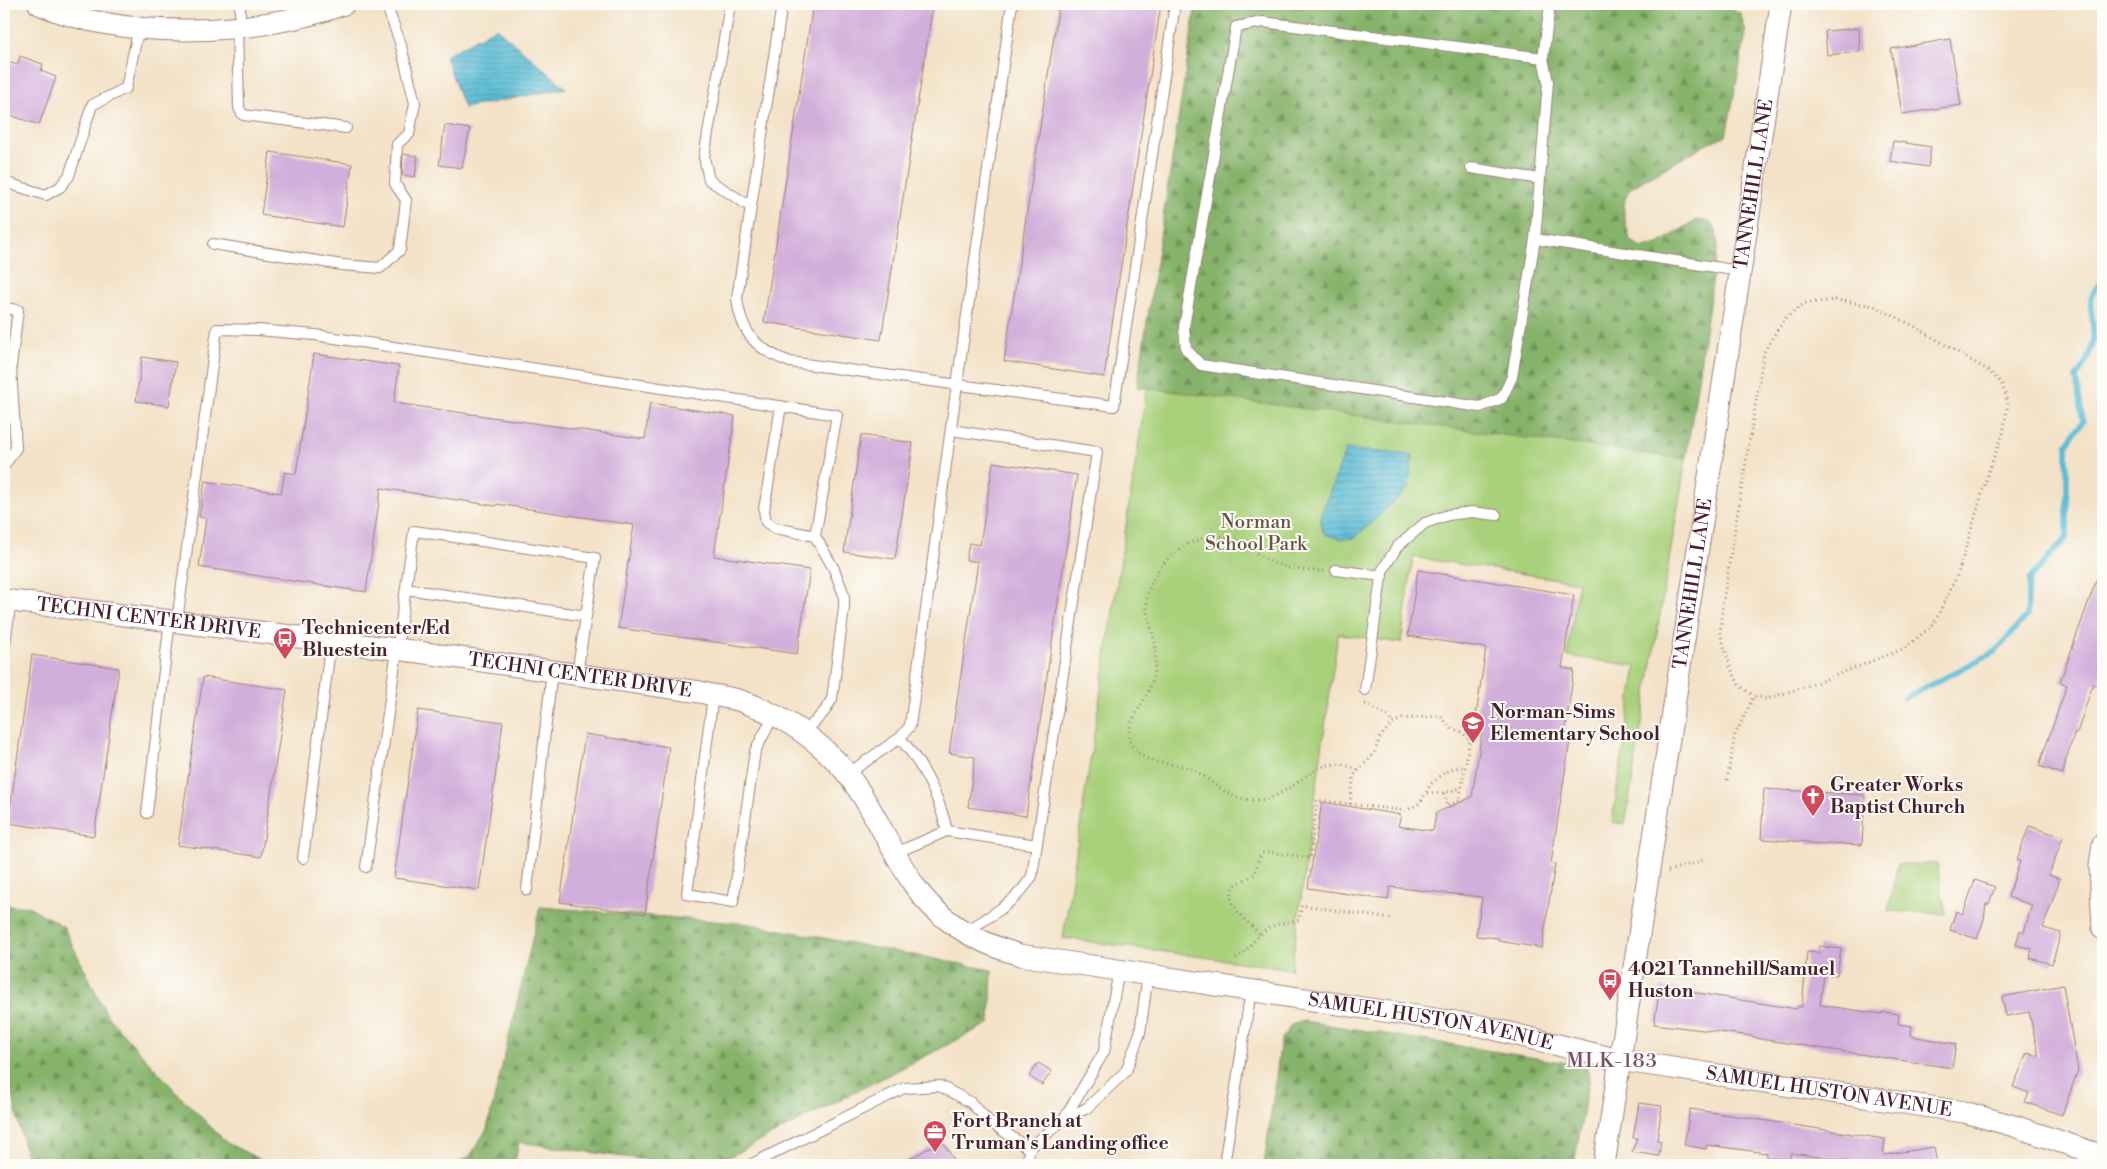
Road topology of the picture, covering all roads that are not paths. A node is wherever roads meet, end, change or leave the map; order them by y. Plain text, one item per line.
1 (39, 4) edge
2 (240, 4) edge
3 (344, 4) edge
4 (386, 4) edge
5 (730, 4) edge
6 (782, 4) edge
7 (1012, 4) edge
8 (1174, 4) edge
9 (1550, 4) edge
10 (1781, 4) edge
11 (139, 27) junction
12 (239, 27) junction
13 (1544, 58) junction
14 (346, 128) dead end
15 (1471, 168) dead end
16 (1540, 179) junction
17 (4, 182) edge
18 (751, 207) junction
19 (1535, 239) junction
20 (213, 244) dead end
21 (1740, 271) junction
22 (4, 308) edge
23 (957, 384) junction
24 (781, 406) junction
25 (950, 430) junction
26 (4, 466) edge
27 (1496, 515) dead end
28 (815, 536) junction
29 (1336, 570) road end
30 (1382, 576) junction
31 (406, 589) junction
32 (8, 600) edge
33 (586, 616) junction
34 (173, 620) junction
35 (331, 640) junction
36 (399, 649) junction
37 (4, 651) edge
38 (552, 670) junction
39 (577, 674) junction
40 (1365, 690) road end
41 (713, 696) junction
42 (774, 715) junction
43 (804, 733) junction
44 (900, 738) junction
45 (846, 774) junction
46 (147, 813) dead end
47 (947, 831) junction
48 (2103, 844) edge
49 (1037, 846) junction
50 (895, 853) junction
51 (303, 858) dead end
52 (366, 867) dead end
53 (527, 890) dead end
54 (2103, 928) edge
55 (965, 932) junction
56 (1020, 955) joint
57 (1119, 970) junction
58 (1148, 974) junction
59 (1251, 990) junction
60 (1619, 1060) junction
61 (1064, 1119) junction
62 (1029, 1149) junction
63 (2103, 1156) edge
64 (750, 1165) edge
65 (1028, 1165) edge
66 (1224, 1165) edge
67 (1604, 1165) edge

1 - 11 street
2 - 12 lane
3 - 12 street
4 - 20 lane
5 - 18 lane
6 - 18 lane
7 - 23 lane
8 - 23 lane
9 - 13 lane
10 - 21 street, TANNEHILL LANE
11 - 12 street
11 - 17 lane
12 - 14 lane
13 - 16 lane
13 - 19 lane
15 - 16 lane
16 - 19 lane
18 - 23 lane
19 - 21 lane
21 - 60 street, TANNEHILL LANE
22 - 26 lane
23 - 25 lane
24 - 28 lane
24 - 28 lane
24 - 34 lane
25 - 44 lane
25 - 49 lane
27 - 30 lane
28 - 43 lane
29 - 30 lane
30 - 40 lane
31 - 33 lane
31 - 33 lane
31 - 36 lane
32 - 34 street, TECHNI CENTER DRIVE
32 - 37 lane
33 - 39 lane
34 - 35 street, TECHNI CENTER DRIVE
34 - 46 lane
35 - 36 street, TECHNI CENTER DRIVE
35 - 51 lane
36 - 38 street, TECHNI CENTER DRIVE
36 - 52 lane
38 - 39 street, TECHNI CENTER DRIVE
38 - 53 lane
39 - 41 street, TECHNI CENTER DRIVE
41 - 42 street, TECHNI CENTER DRIVE
41 - 42 lane
42 - 43 street, TECHNI CENTER DRIVE
43 - 45 street, TECHNI CENTER DRIVE
44 - 45 lane
44 - 47 lane
45 - 50 street, TECHNI CENTER DRIVE
47 - 49 lane
47 - 50 lane
48 - 54 street
49 - 55 lane
50 - 55 street, TECHNI CENTER DRIVE
55 - 56 street, TECHNI CENTER DRIVE
56 - 57 street, SAMUEL HUSTON AVENUE
57 - 58 street, SAMUEL HUSTON AVENUE
57 - 61 lane
58 - 59 street, SAMUEL HUSTON AVENUE
58 - 61 lane
59 - 60 street, SAMUEL HUSTON AVENUE
59 - 66 lane
60 - 63 street, SAMUEL HUSTON AVENUE
60 - 67 street, TANNEHILL LANE
61 - 62 lane
62 - 64 lane
62 - 65 lane

